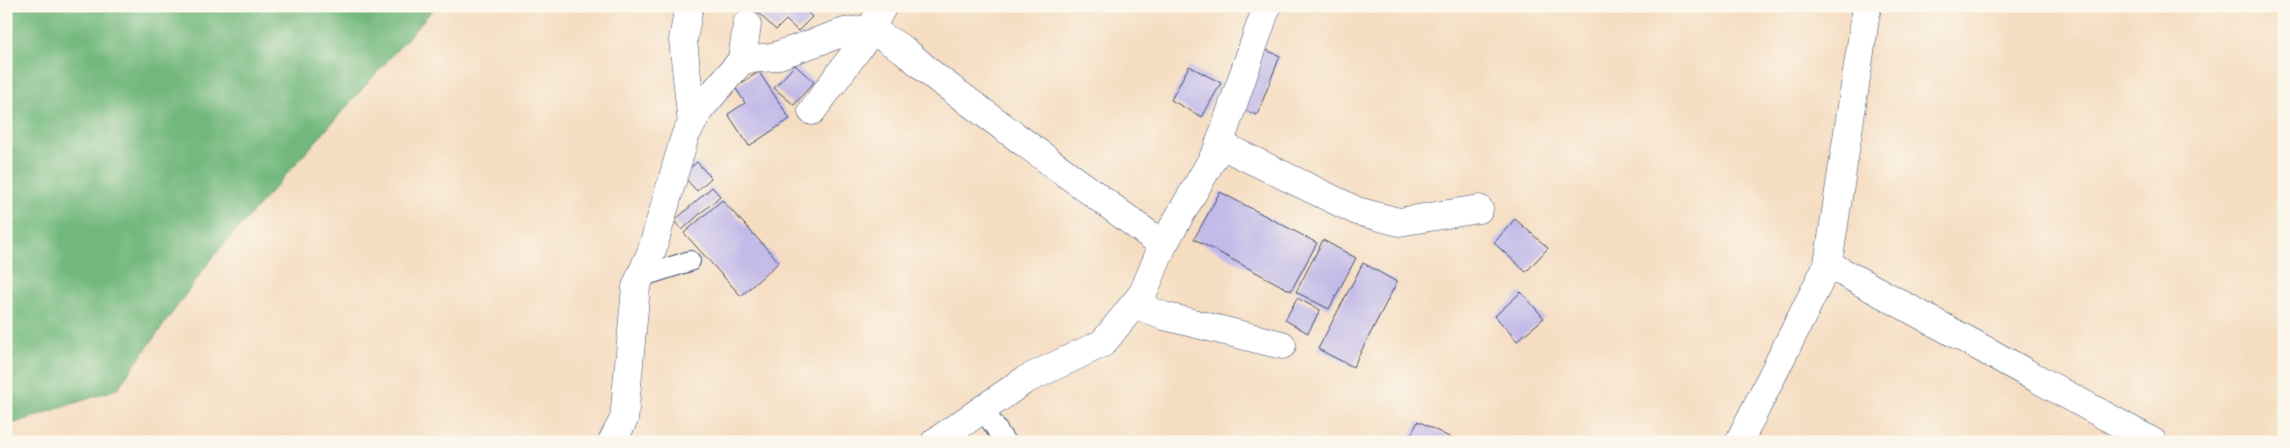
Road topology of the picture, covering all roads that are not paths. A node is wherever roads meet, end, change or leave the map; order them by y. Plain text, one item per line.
1 (689, 6) edge
2 (1267, 6) edge
3 (1867, 6) edge
4 (877, 18) edge
5 (747, 24) dead end
6 (742, 60) junction
7 (812, 111) dead end
8 (692, 124) junction
9 (1219, 144) junction
10 (1479, 208) dead end
11 (1163, 246) junction
12 (690, 261) dead end
13 (1828, 264) junction
14 (640, 277) junction
15 (1134, 305) junction
16 (1282, 345) dead end
17 (983, 409) junction
18 (612, 442) edge
19 (935, 442) edge
20 (1004, 442) edge
21 (1740, 442) edge
22 (2153, 442) edge

1 - 8 street
2 - 9 street
3 - 13 street
4 - 6 street
4 - 7 street
4 - 11 street
5 - 6 street
6 - 8 street
8 - 14 street
9 - 10 street
9 - 11 street
11 - 15 street
12 - 14 lane
13 - 21 street
13 - 22 street
14 - 18 street
15 - 16 street
15 - 17 street
17 - 19 street
17 - 20 lane

